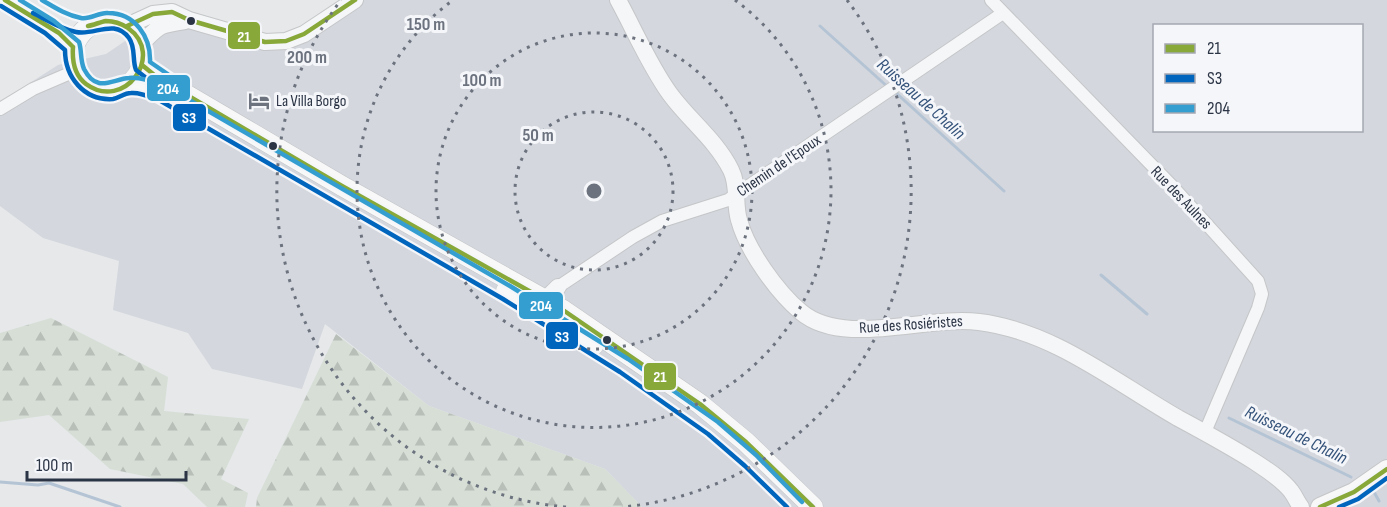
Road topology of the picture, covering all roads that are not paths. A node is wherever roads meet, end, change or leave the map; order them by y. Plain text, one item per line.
1 (4, 0) edge
2 (27, 0) edge
3 (355, 0) edge
4 (618, 0) edge
5 (991, 0) edge
6 (1003, 13) junction
7 (189, 20) junction
8 (88, 26) junction
9 (127, 26) junction
10 (141, 44) junction
11 (73, 47) junction
12 (142, 65) junction
13 (75, 71) junction
14 (129, 84) junction
15 (0, 109) edge
16 (736, 194) junction
17 (546, 299) junction
18 (1205, 432) junction
19 (1387, 469) edge
20 (797, 507) edge
21 (813, 507) edge
22 (1300, 507) edge
23 (1320, 507) edge

1 - 11 main road
2 - 8 main road
3 - 7 street
4 - 16 street, Rue des Rosiéristes
5 - 6 street, Rue des Aulnes
6 - 16 street, Chemin de l'Epoux
6 - 18 street, Rue des Aulnes
7 - 9 street
7 - 10 street
8 - 9 main road
8 - 11 main road
9 - 10 main road
10 - 12 main road
11 - 13 main road
12 - 14 main road
12 - 17 main road
13 - 14 main road
13 - 15 street
14 - 17 main road
16 - 17 street, Chemin de l'Epoux
16 - 18 street, Rue des Rosiéristes
17 - 20 main road
17 - 21 main road
18 - 22 street, Rue des Rosiéristes
19 - 23 main road

